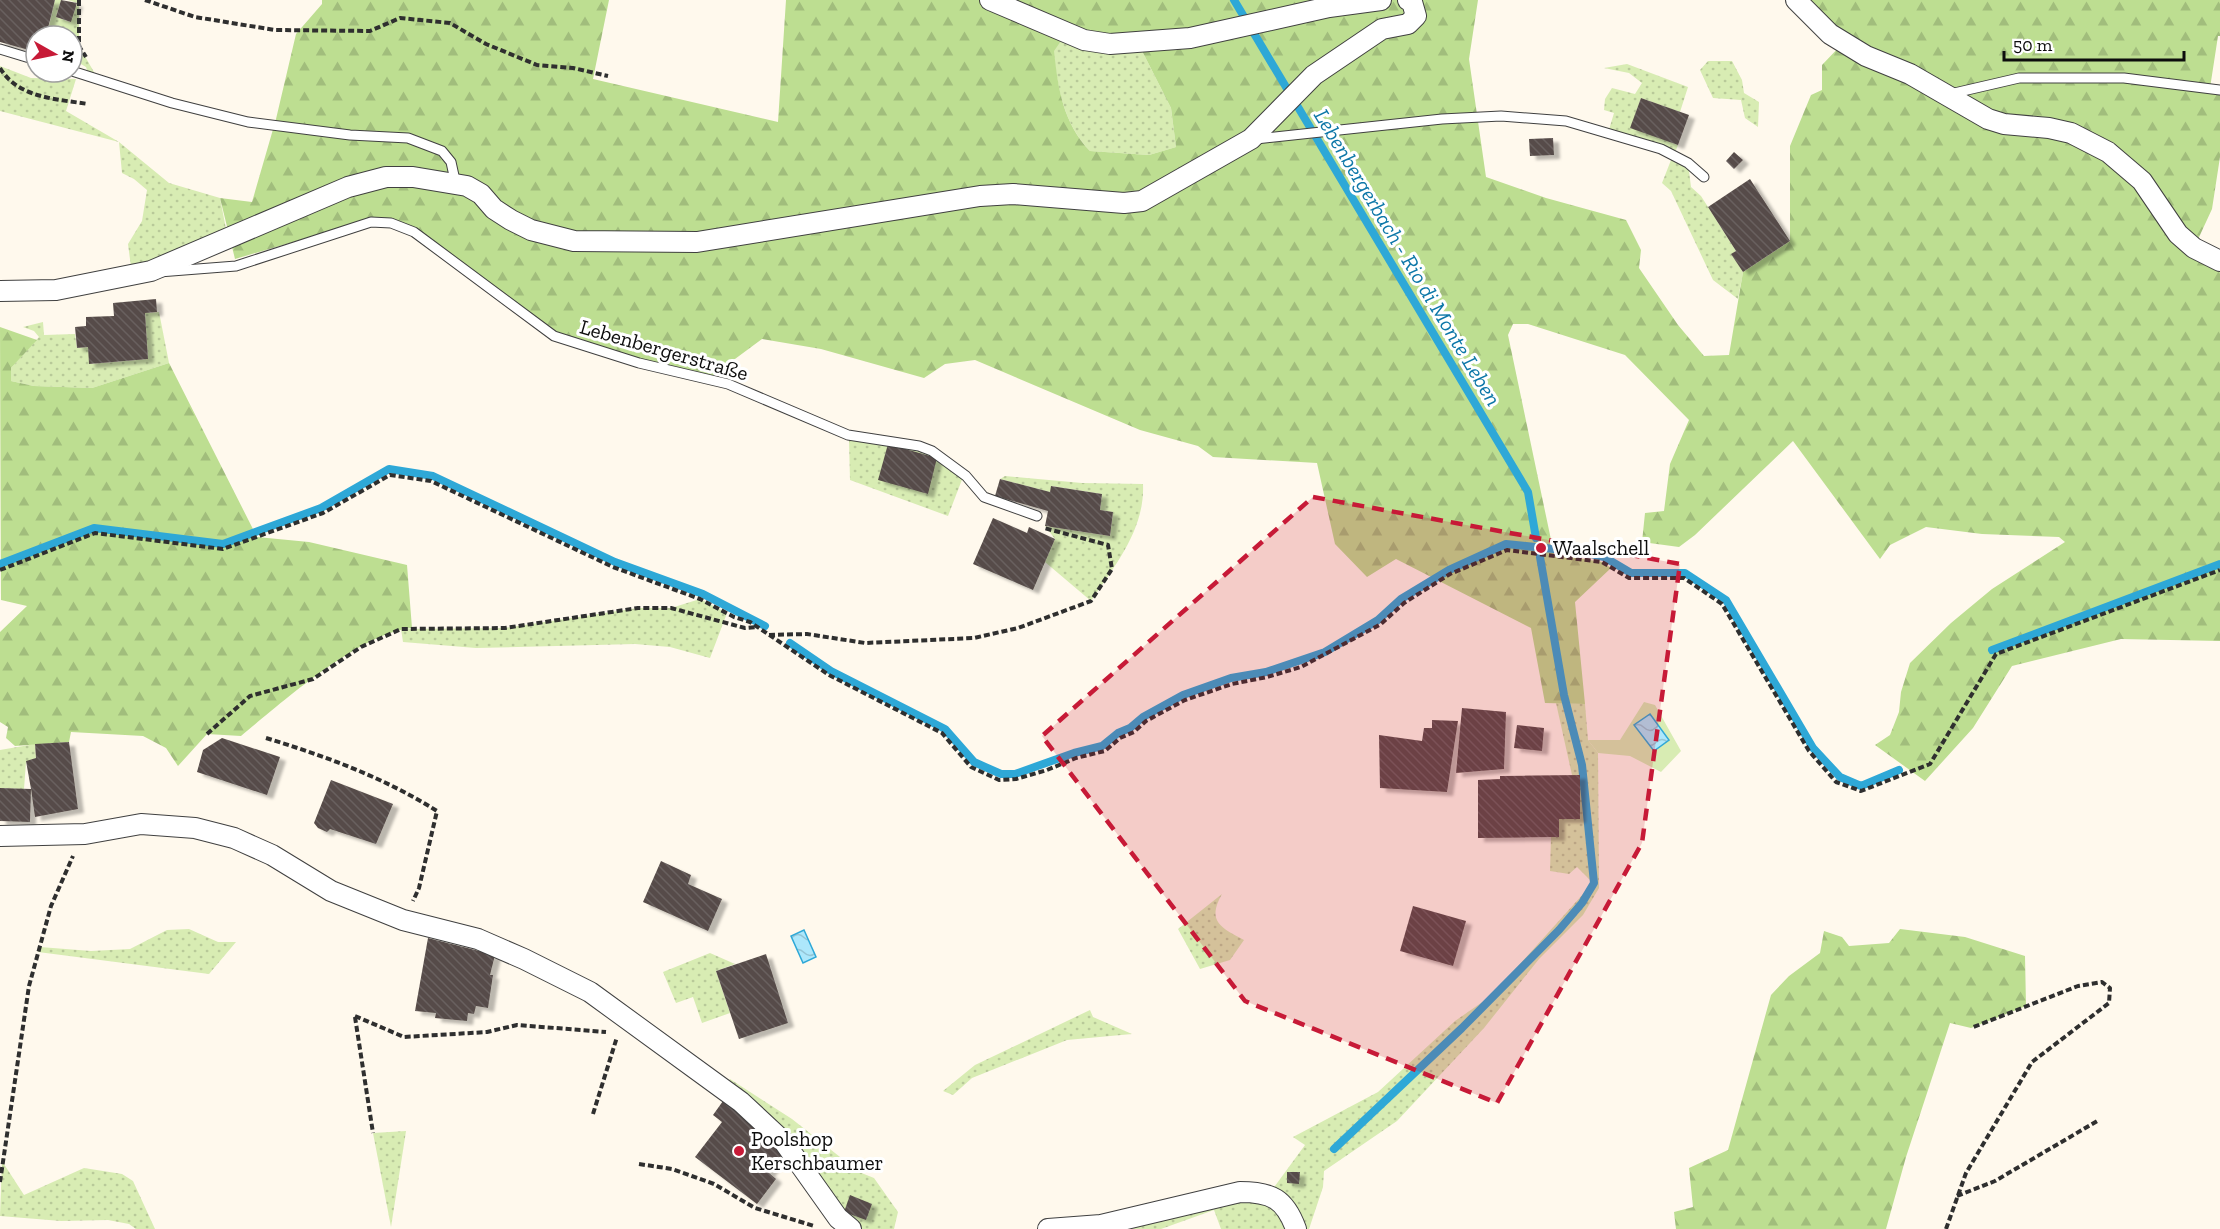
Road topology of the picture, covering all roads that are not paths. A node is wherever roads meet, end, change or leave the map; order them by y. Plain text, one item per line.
1 (990, 0) edge
2 (1381, 0) edge
3 (1408, 0) edge
4 (1796, 0) edge
5 (0, 49) edge
6 (24, 56) edge
7 (84, 75) edge
8 (2220, 90) edge
9 (1944, 94) junction
10 (1251, 139) junction
11 (1704, 177) dead end
12 (456, 185) junction
13 (2220, 261) edge
14 (151, 271) junction
15 (0, 291) edge
16 (1037, 516) road end
17 (0, 836) edge
18 (851, 1229) edge
19 (1048, 1229) edge
20 (1296, 1229) edge

1 - 2 street
3 - 10 street
4 - 9 street
5 - 6 lane
7 - 12 lane
8 - 9 lane
9 - 13 street
10 - 11 lane
10 - 12 street
12 - 14 street
14 - 15 street
14 - 16 lane, Lebenbergerstraße
17 - 18 street
19 - 20 street

